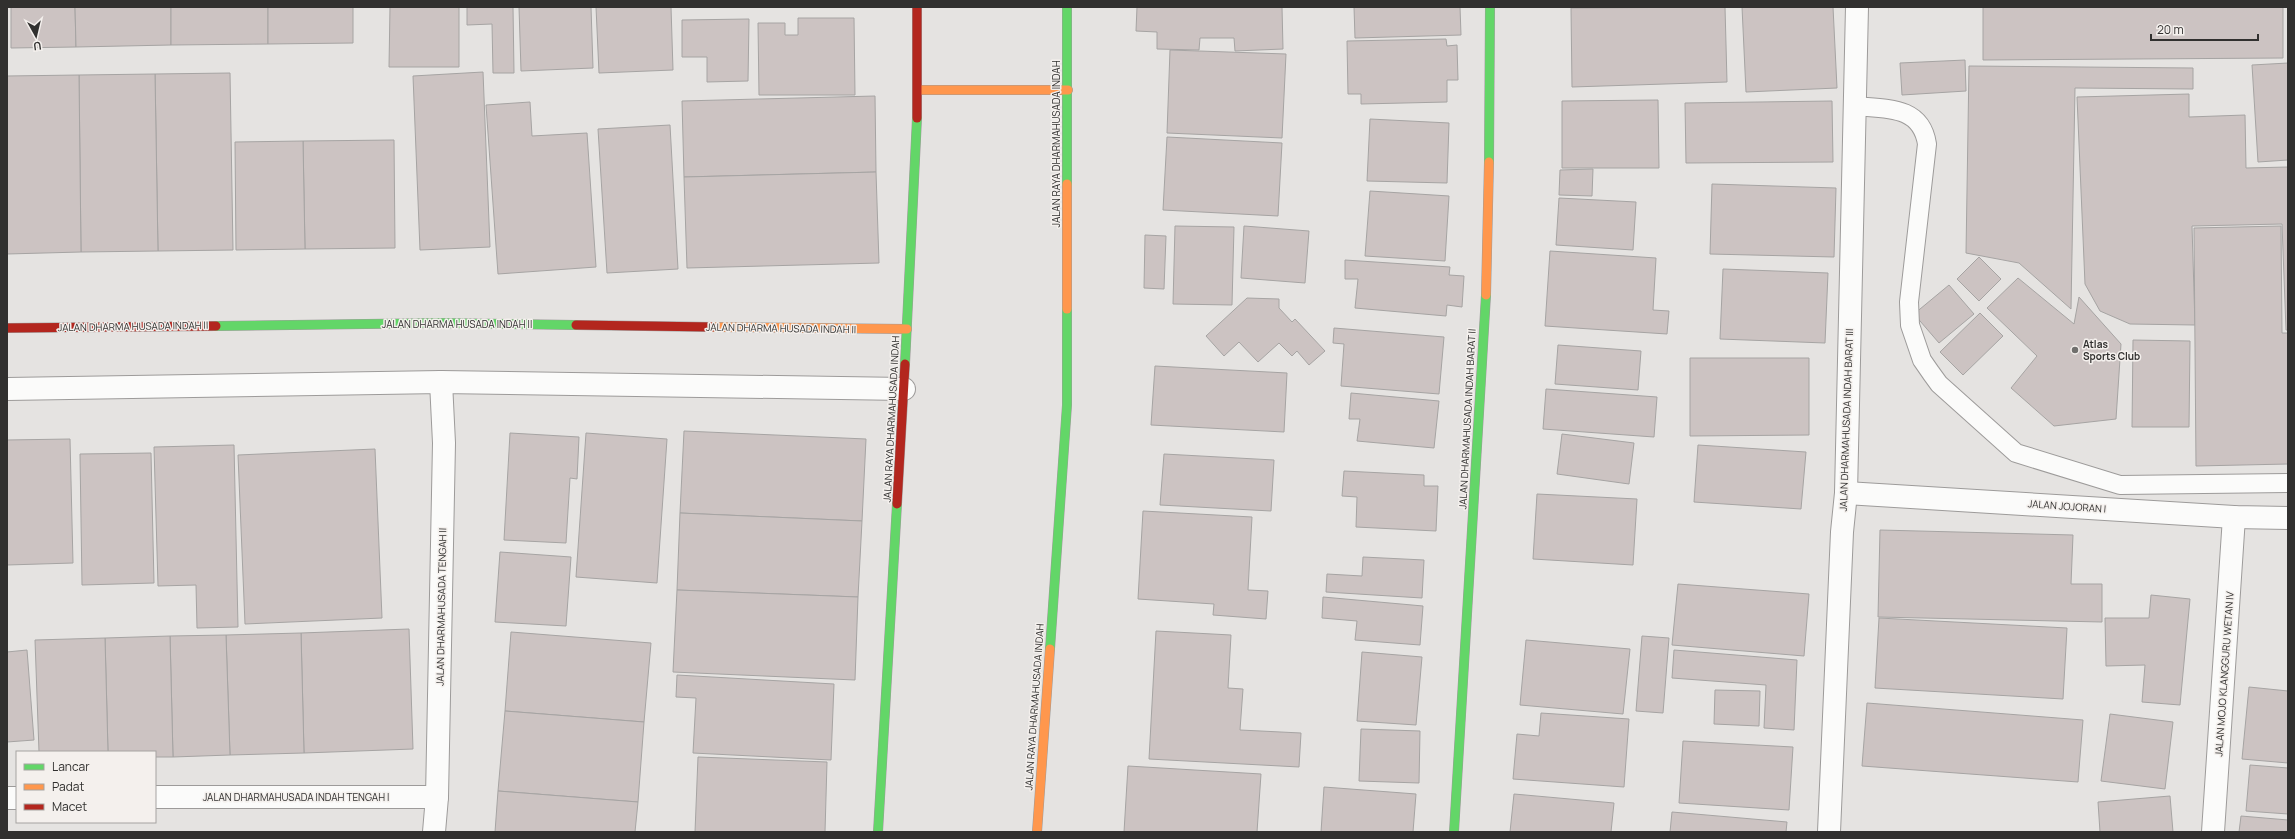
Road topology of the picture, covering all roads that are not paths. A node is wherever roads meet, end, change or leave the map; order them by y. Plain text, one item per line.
1 (917, 7) edge
2 (1067, 7) edge
3 (1490, 7) edge
4 (1857, 7) edge
5 (918, 90) junction
6 (1068, 90) junction
7 (1854, 106) junction
8 (7, 328) edge
9 (907, 330) junction
10 (441, 382) junction
11 (7, 389) edge
12 (904, 389) junction
13 (2288, 483) edge
14 (1846, 493) junction
15 (2234, 517) junction
16 (2288, 518) edge
17 (156, 797) edge
18 (437, 797) junction
19 (434, 832) edge
20 (878, 832) edge
21 (1036, 832) edge
22 (1454, 832) edge
23 (1829, 832) edge
24 (2213, 832) edge

1 - 5 main road, JALAN RAYA DHARMAHUSADA INDAH
2 - 6 main road, JALAN RAYA DHARMAHUSADA INDAH
3 - 22 main road, JALAN DHARMAHUSADA INDAH BARAT II
4 - 7 street, JALAN DHARMAHUSADA INDAH BARAT III
5 - 6 main road
5 - 9 main road, JALAN RAYA DHARMAHUSADA INDAH
6 - 21 main road, JALAN RAYA DHARMAHUSADA INDAH
7 - 13 lane
7 - 14 street, JALAN DHARMAHUSADA INDAH BARAT III
8 - 9 main road, JALAN DHARMA HUSADA INDAH II
9 - 12 main road, JALAN RAYA DHARMAHUSADA INDAH
10 - 11 street
10 - 12 street
10 - 18 street, JALAN DHARMAHUSADA TENGAH II
12 - 20 main road, JALAN RAYA DHARMAHUSADA INDAH
14 - 15 street, JALAN JOJORAN I
14 - 23 street, JALAN DHARMAHUSADA INDAH BARAT III
15 - 16 street, JALAN JOJORAN I
15 - 24 street, JALAN MOJO KLANGGURU WETAN IV
17 - 18 street, JALAN DHARMAHUSADA INDAH TENGAH I
18 - 19 street, JALAN DHARMAHUSADA TENGAH II

